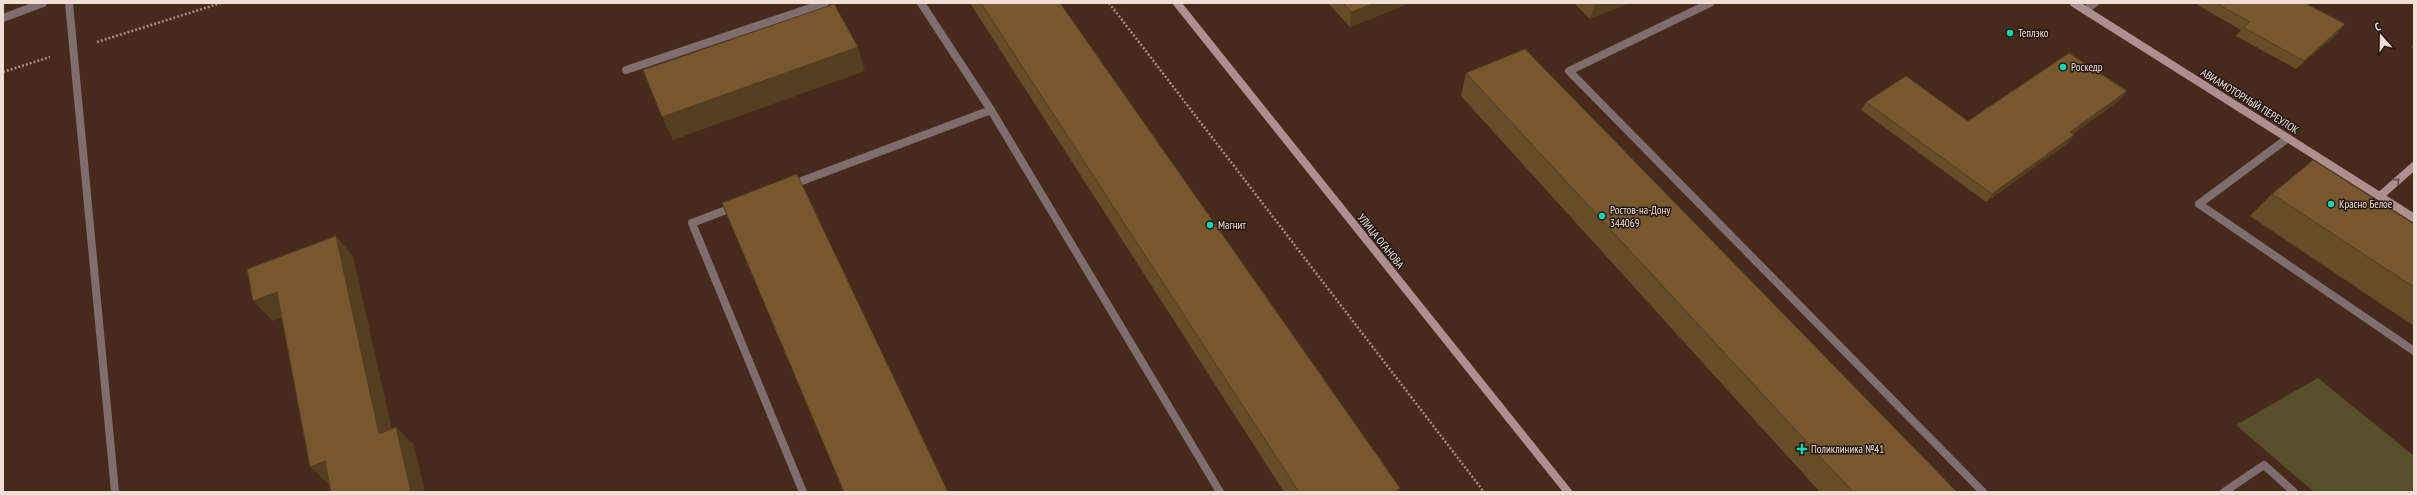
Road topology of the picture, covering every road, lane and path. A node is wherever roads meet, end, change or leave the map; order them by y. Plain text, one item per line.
1 (43, 3) edge
2 (69, 3) edge
3 (221, 3) edge
4 (825, 3) edge
5 (921, 3) edge
6 (1109, 3) edge
7 (1177, 3) edge
8 (1710, 3) edge
9 (2074, 3) edge
10 (2095, 3) edge
11 (2085, 10) junction
12 (3, 18) edge
13 (73, 49) junction
14 (626, 70) dead end
15 (3, 72) edge
16 (991, 110) junction
17 (2288, 138) junction
18 (2414, 166) edge
19 (782, 189) edge
20 (2380, 196) junction
21 (744, 203) edge
22 (2414, 218) edge
23 (2414, 351) edge
24 (115, 492) edge
25 (802, 492) edge
26 (1220, 492) edge
27 (1484, 492) edge
28 (1568, 492) edge
29 (1983, 492) edge
30 (2224, 492) edge
31 (2294, 492) edge

1 - 12 street
2 - 13 street
3 - 13 path
4 - 14 street
5 - 16 street
6 - 27 path
7 - 28 main road, УЛИЦА ОГАНОВА
8 - 29 street
9 - 11 main road, АВИАМОТОРНЫЙ ПЕРЕУЛОК
10 - 11 street
11 - 17 main road, АВИАМОТОРНЫЙ ПЕРЕУЛОК
13 - 15 path
13 - 24 street
16 - 19 street
16 - 26 street
17 - 20 main road, АВИАМОТОРНЫЙ ПЕРЕУЛОК
17 - 23 street
20 -> 18 main road
20 - 22 main road, АВИАМОТОРНЫЙ ПЕРЕУЛОК
21 - 25 street
30 - 31 street

